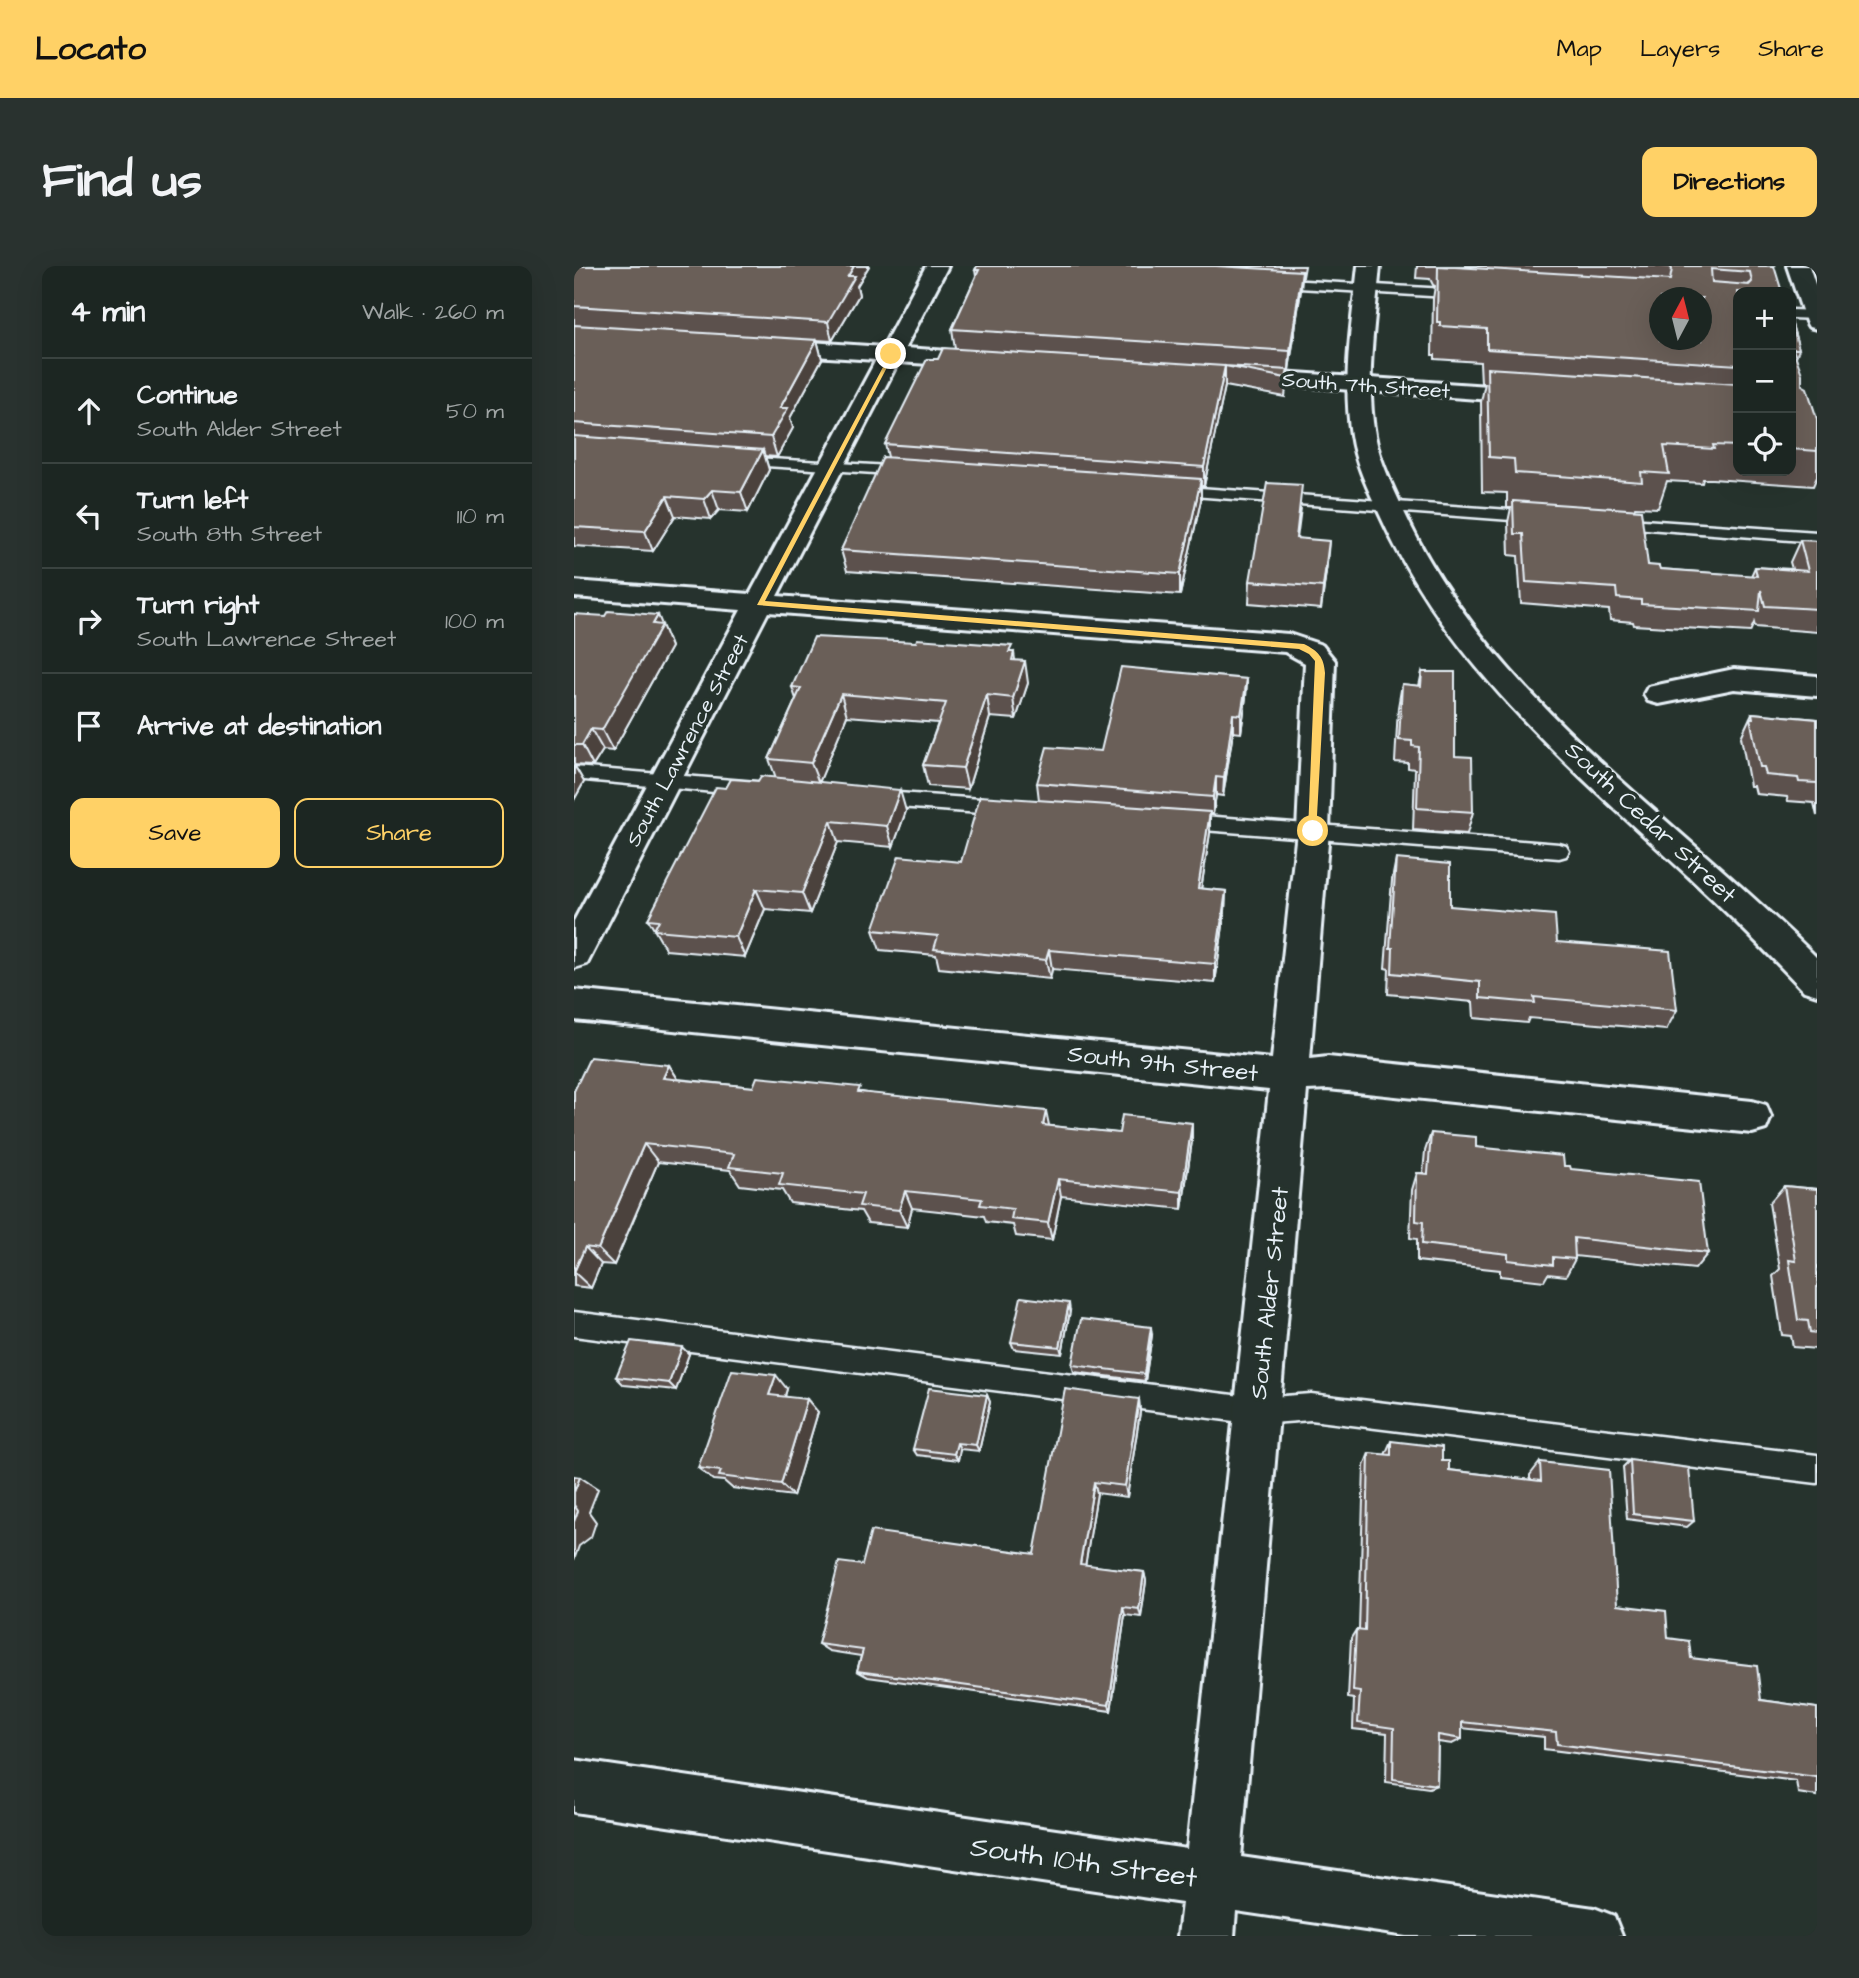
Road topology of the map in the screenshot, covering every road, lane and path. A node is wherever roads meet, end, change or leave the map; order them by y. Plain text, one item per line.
1 (937, 266) edge
2 (1798, 266) edge
3 (1368, 277) edge
4 (1262, 282) edge
5 (1479, 295) edge
6 (1796, 315) edge
7 (1816, 318) edge
8 (739, 345) edge
9 (891, 354) junction
10 (1015, 362) edge
11 (1207, 375) edge
12 (1358, 384) junction
13 (1562, 397) edge
14 (723, 460) edge
15 (831, 467) junction
16 (916, 472) edge
17 (1162, 490) edge
18 (1386, 506) junction
19 (1553, 518) edge
20 (1595, 521) edge
21 (1817, 537) edge
22 (574, 589) edge
23 (760, 603) junction
24 (1817, 686) edge
25 (1659, 694) dead end
26 (574, 774) edge
27 (665, 782) junction
28 (775, 790) edge
29 (858, 797) edge
30 (1023, 809) edge
31 (1161, 819) edge
32 (1313, 831) junction
33 (1559, 851) dead end
34 (574, 954) edge
35 (1817, 981) edge
36 (574, 1005) edge
37 (1290, 1076) junction
38 (1752, 1117) dead end
39 (574, 1324) edge
40 (1257, 1411) junction
41 (1817, 1468) edge
42 (574, 1786) edge
43 (1211, 1880) junction
44 (1206, 1936) edge
45 (1594, 1936) edge

1 - 9 street, South Lawrence Street
2 - 7 street
3 - 4 lane
3 - 5 lane
3 - 12 street
6 - 7 lane
8 - 9 street
9 - 10 street
9 - 15 street, South Lawrence Street
11 - 12 street, South 7th Street
12 - 13 street, South 7th Street
12 - 18 street
14 - 15 lane
15 - 16 lane
15 - 23 street, South Lawrence Street
17 - 18 lane
18 - 19 lane
18 - 35 street, South Cedar Street
20 - 21 lane
22 - 23 street
23 - 27 street, South Lawrence Street
23 - 32 street, South Alder Street
24 - 25 street
26 - 27 lane
27 - 28 lane
27 - 34 street, South Lawrence Street
29 - 30 lane
31 - 32 lane
32 - 33 lane
32 - 37 street, South Alder Street
36 - 37 street, South 9th Street
37 - 38 street, South 9th Street
37 - 40 street, South Alder Street
39 - 40 lane
40 - 41 lane
40 - 43 street, South Alder Street
42 - 43 street, South 10th Street
43 - 44 street, South Alder Street
43 - 45 street, South 10th Street

